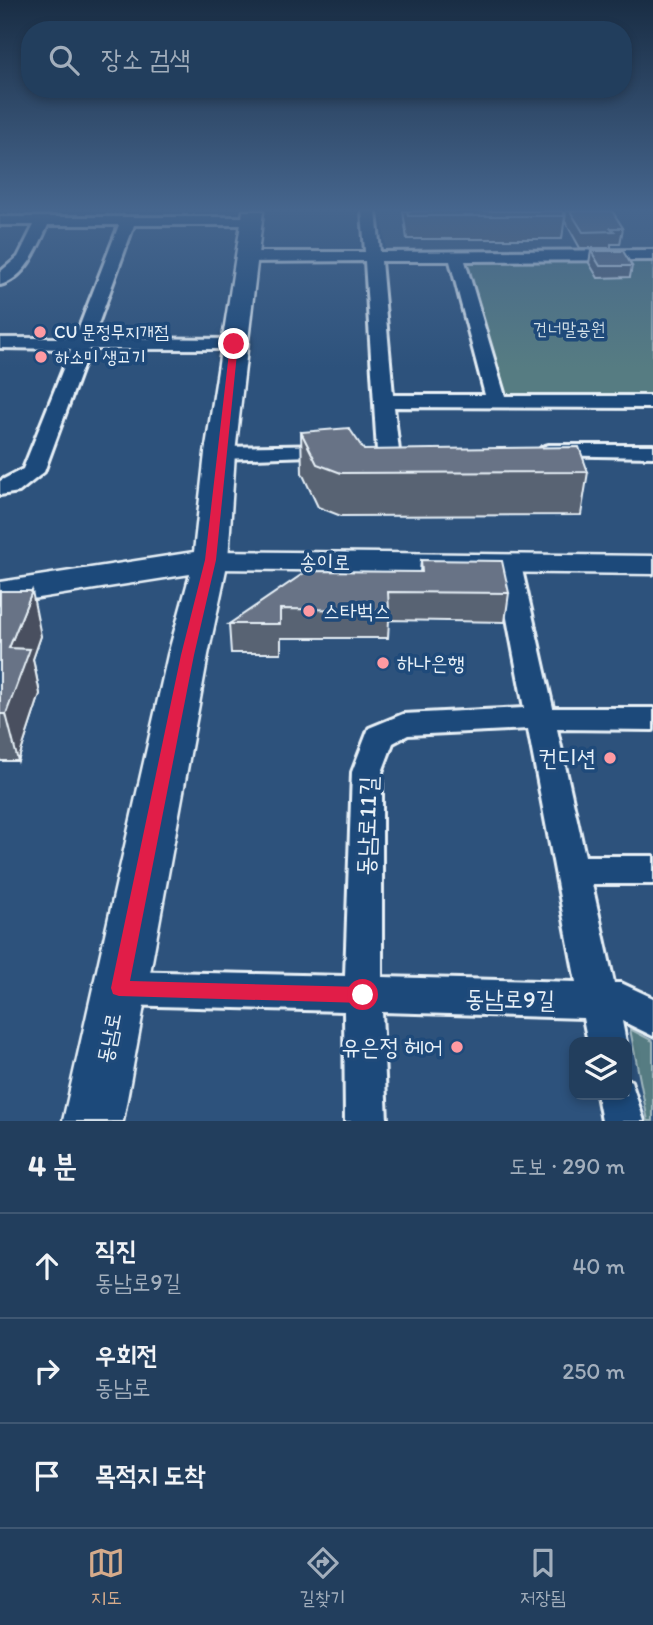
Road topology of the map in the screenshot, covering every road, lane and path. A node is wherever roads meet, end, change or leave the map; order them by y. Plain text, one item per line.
1 (19, 263) edge
2 (112, 263) edge
3 (244, 263) edge
4 (373, 263) edge
5 (458, 263) edge
6 (0, 280) edge
7 (0, 343) edge
8 (81, 344) junction
9 (234, 344) junction
10 (384, 401) junction
11 (497, 402) junction
12 (653, 402) edge
13 (527, 451) edge
14 (653, 451) edge
15 (220, 453) junction
16 (6, 488) edge
17 (211, 560) junction
18 (509, 565) junction
19 (653, 565) edge
20 (0, 593) edge
21 (539, 718) junction
22 (653, 719) edge
23 (570, 870) junction
24 (653, 870) edge
25 (119, 988) junction
26 (363, 995) junction
27 (600, 1001) junction
28 (653, 1018) edge
29 (606, 1037) edge
30 (619, 1100) edge
31 (93, 1121) edge
32 (366, 1121) edge
33 (622, 1121) edge

1 - 6 street
2 - 8 street
3 - 9 main road, 동남로
4 - 10 street
5 - 11 street
7 - 8 street
8 - 9 street
8 - 16 street
9 - 15 main road, 동남로
10 - 11 street
10 - 15 street
11 - 12 street
13 - 14 street
15 - 17 main road, 동남로
17 - 18 street, 송이로
17 - 20 main road, 송이로
17 - 25 main road, 동남로
18 - 19 street, 송이로
18 - 21 street
21 - 22 street, 동남로11길
21 - 23 street
21 - 26 street, 동남로11길
23 - 24 street
23 - 27 street
25 - 26 street, 동남로9길
25 - 31 main road, 동남로
26 - 27 street, 동남로9길
26 - 32 street
27 - 28 street, 동남로9길
27 - 29 street
30 - 33 street

